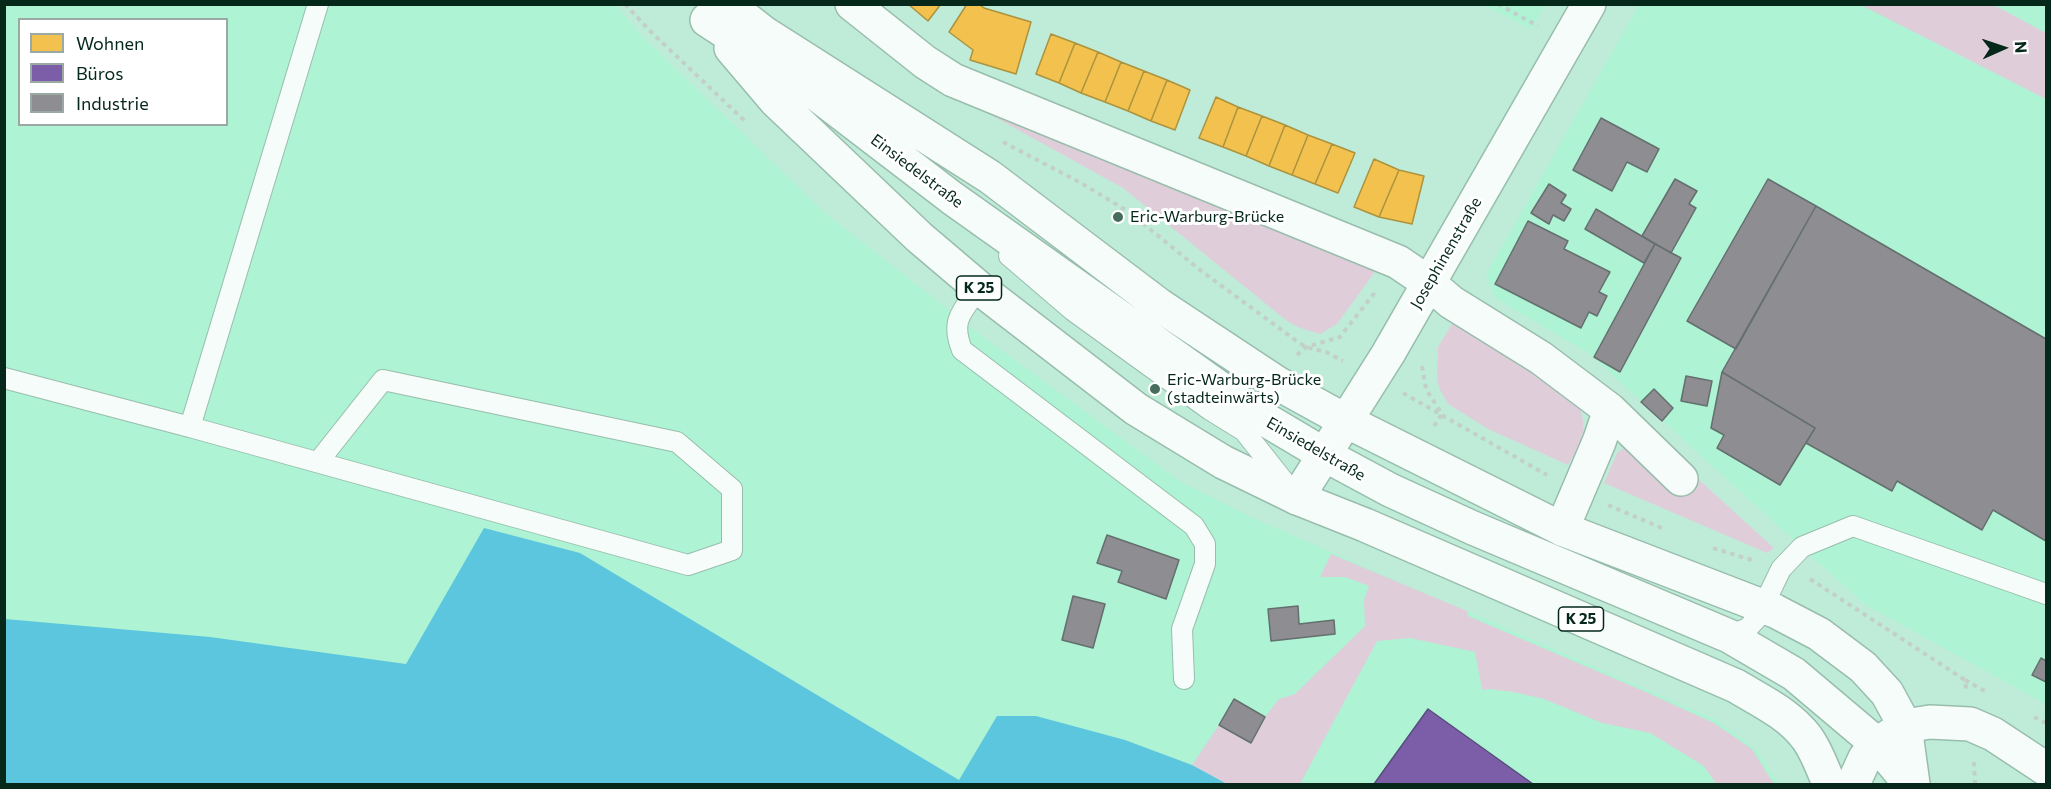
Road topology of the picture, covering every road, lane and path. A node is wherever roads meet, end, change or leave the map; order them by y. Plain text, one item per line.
1 (318, 4) edge
2 (852, 4) edge
3 (1497, 4) edge
4 (709, 10) edge
5 (1577, 26) edge
6 (999, 139) dead end
7 (876, 140) junction
8 (1429, 283) junction
9 (979, 288) junction
10 (1421, 362) dead end
11 (1374, 376) junction
12 (4, 378) edge
13 (1610, 410) junction
14 (1442, 414) junction
15 (1346, 420) junction
16 (190, 427) junction
17 (1325, 455) junction
18 (318, 462) junction
19 (1681, 479) dead end
20 (1578, 492) junction
21 (1297, 498) junction
22 (1562, 529) junction
23 (1669, 531) dead end
24 (1710, 547) dead end
25 (1780, 569) junction
26 (2046, 594) edge
27 (1762, 606) junction
28 (1729, 636) junction
29 (1184, 679) dead end
30 (1970, 724) junction
31 (1905, 726) junction
32 (1877, 744) junction
33 (2046, 769) edge
34 (1829, 784) edge
35 (1853, 784) edge
36 (1912, 784) edge

1 - 16 lane
2 - 8 main road
3 - 5 path
4 - 7 main road, Einsiedelstraße / K 25
4 - 9 main road, K 25
4 - 15 main road, Einsiedelstraße / K 25
5 - 8 main road, Josephinenstraße
6 - 11 path
7 - 17 main road, Einsiedelstraße / K 25
7 - 21 lane
8 - 11 main road, Josephinenstraße
8 - 13 main road
9 - 21 main road, K 25
9 - 29 lane
10 - 14 path
11 - 14 path
11 - 15 main road, Josephinenstraße
12 - 16 lane
13 - 19 main road
13 - 20 main road
14 - 20 path
15 - 17 main road, Josephinenstraße
15 - 22 main road, Einsiedelstraße / K 25
16 - 18 lane
17 - 21 main road, Josephinenstraße
17 - 28 main road, Einsiedelstraße / K 25
18 - 18 lane
20 - 22 main road
20 - 23 path
21 - 34 main road, K 25
22 - 27 main road, Einsiedelstraße / K 25
24 - 25 path
25 - 26 lane
25 - 27 lane
25 - 30 path
27 - 28 lane
27 - 31 main road, Einsiedelstraße / K 25
28 - 32 main road, Einsiedelstraße / K 25
30 - 31 main road
30 - 33 main road
31 - 32 main road
31 - 36 main road, K 25
32 - 35 main road
32 - 36 main road, Einsiedelstraße / K 25

